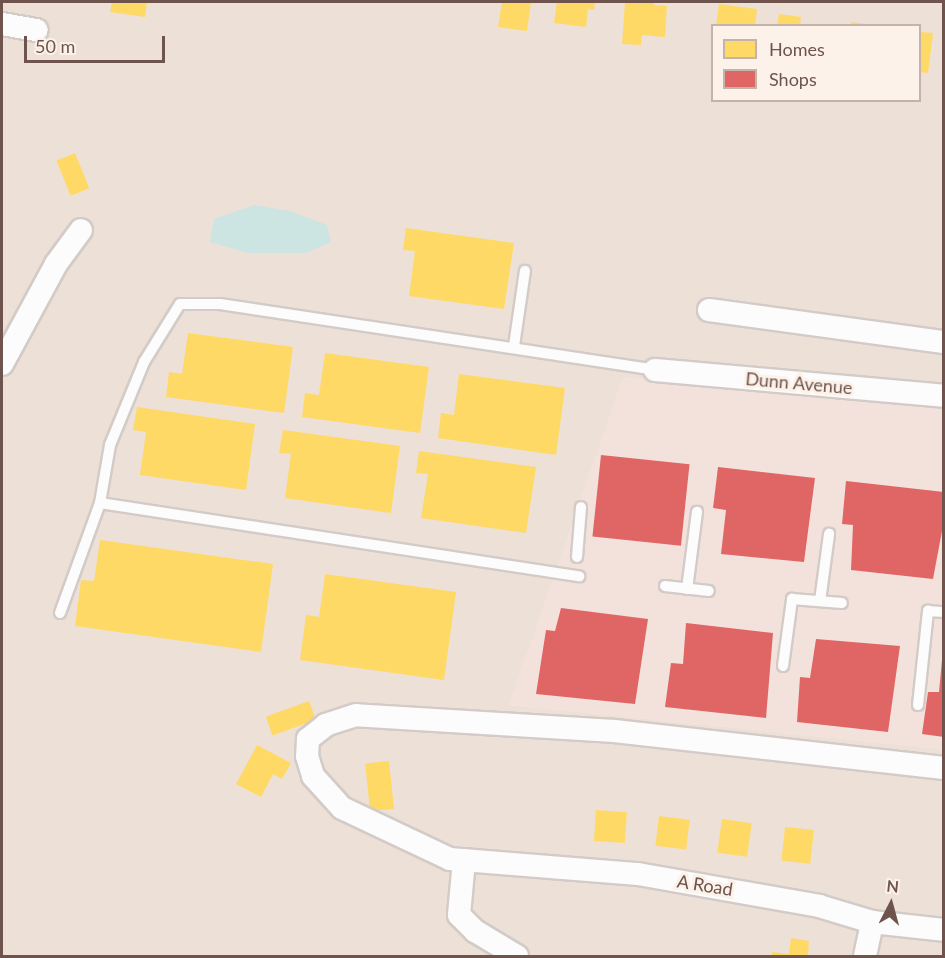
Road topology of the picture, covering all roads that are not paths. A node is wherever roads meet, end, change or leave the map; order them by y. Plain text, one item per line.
1 (2, 24) edge
2 (36, 30) dead end
3 (81, 230) dead end
4 (525, 271) dead end
5 (709, 310) dead end
6 (944, 342) edge
7 (514, 346) junction
8 (2, 364) edge
9 (655, 370) joint
10 (944, 396) edge
11 (100, 503) junction
12 (581, 507) dead end
13 (697, 512) dead end
14 (829, 534) dead end
15 (577, 557) dead end
16 (579, 576) dead end
17 (665, 586) dead end
18 (687, 589) junction
19 (709, 591) dead end
20 (820, 601) junction
21 (842, 603) dead end
22 (944, 612) edge
23 (60, 614) dead end
24 (783, 666) dead end
25 (918, 705) dead end
26 (944, 768) edge
27 (464, 860) junction
28 (872, 922) junction
29 (944, 930) edge
30 (517, 957) edge
31 (865, 957) edge

1 - 2 street
3 - 8 street
4 - 7 lane
5 - 6 street
7 - 9 lane
7 - 11 lane
9 - 10 street, Dunn Avenue
11 - 16 lane
11 - 23 lane
12 - 15 lane
13 - 18 lane
14 - 20 lane
17 - 18 lane
18 - 19 lane
20 - 21 lane
20 - 24 lane
22 - 25 lane
26 - 27 street, A Road
27 - 28 street, A Road
27 - 30 street
28 - 29 street, A Road
28 - 31 street

